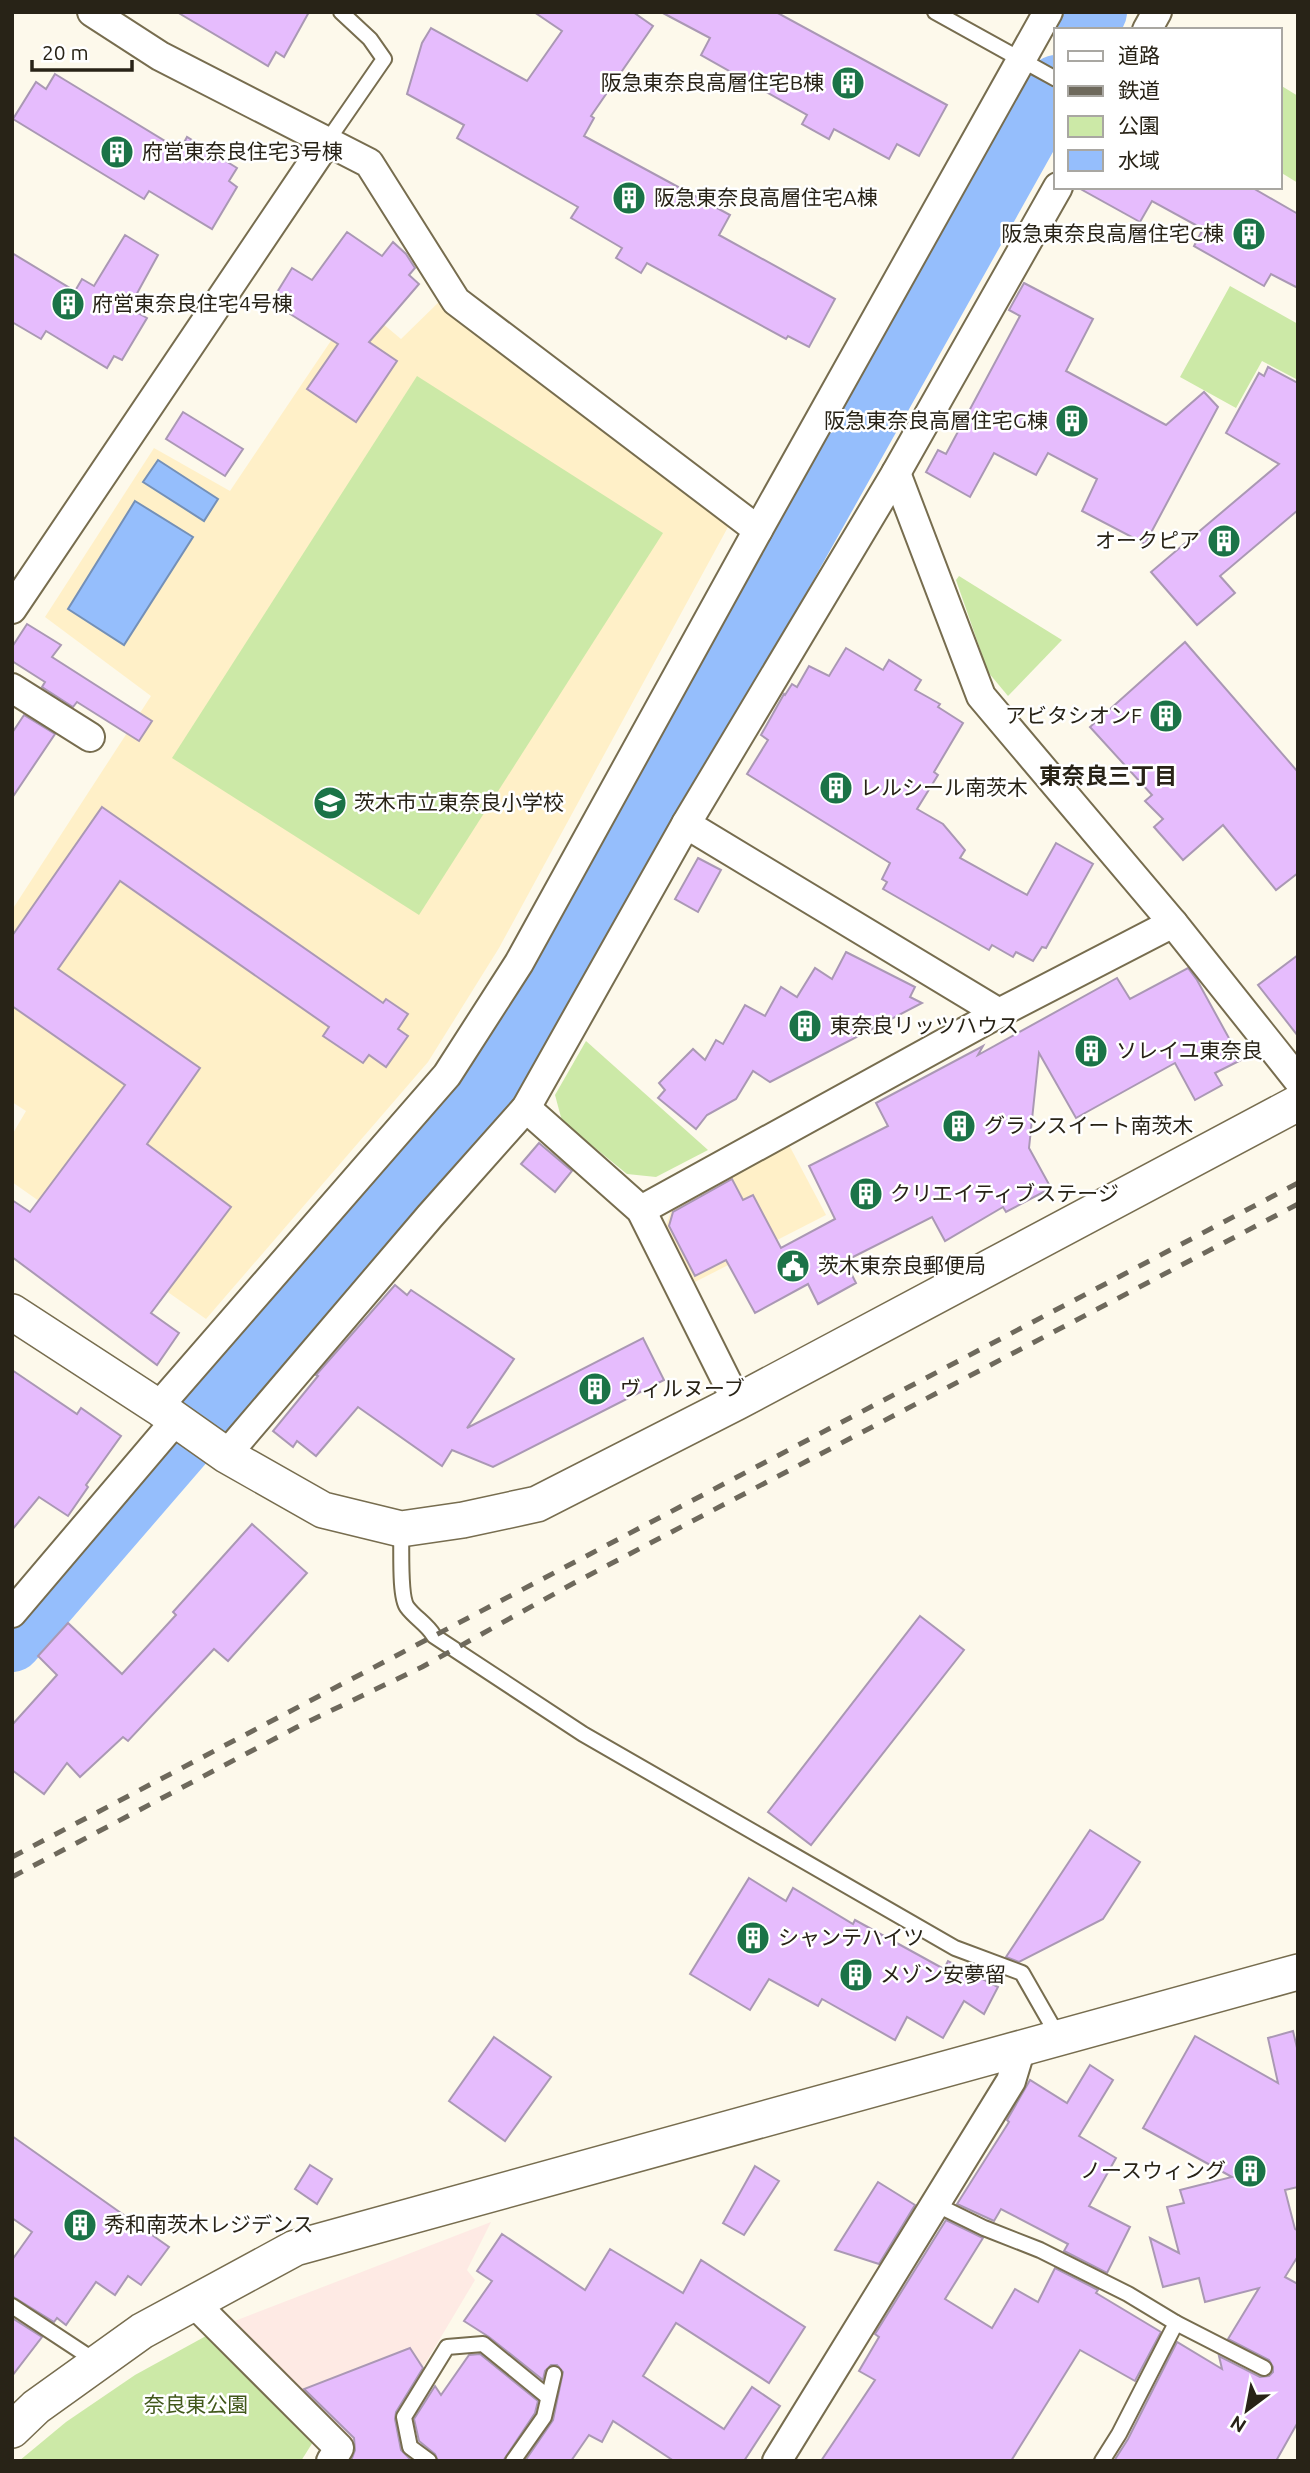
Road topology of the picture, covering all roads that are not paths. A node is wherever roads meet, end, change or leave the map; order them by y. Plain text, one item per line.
1 (92, 12) edge
2 (341, 12) edge
3 (935, 12) edge
4 (1048, 12) edge
5 (1157, 12) edge
6 (1148, 28) edge
7 (1027, 62) junction
8 (1054, 78) edge
9 (326, 143) junction
10 (1057, 189) edge
11 (896, 473) junction
12 (758, 530) junction
13 (12, 609) edge
14 (12, 688) edge
15 (90, 737) dead end
16 (686, 824) junction
17 (1172, 923) junction
18 (999, 1013) junction
19 (1298, 1080) edge
20 (1298, 1103) edge
21 (526, 1108) junction
22 (641, 1210) junction
23 (13, 1314) edge
24 (737, 1402) junction
25 (167, 1414) junction
26 (223, 1452) junction
27 (401, 1529) junction
28 (12, 1613) edge
29 (1298, 1972) edge
30 (1059, 2037) junction
31 (1021, 2048) junction
32 (935, 2204) junction
33 (194, 2303) junction
34 (12, 2306) edge
35 (1176, 2323) junction
36 (98, 2362) junction
37 (1264, 2368) dead end
38 (554, 2374) dead end
39 (548, 2397) junction
40 (12, 2430) edge
41 (331, 2461) edge
42 (429, 2461) edge
43 (513, 2461) edge
44 (777, 2461) edge
45 (1102, 2461) edge

1 - 9 street
2 - 9 lane
3 - 7 lane
4 - 7 street
5 - 6 street
7 - 8 lane
7 - 12 street
9 - 12 street
9 - 13 street
10 - 11 street
11 - 16 street
11 - 17 street
12 - 25 street
14 - 15 street
16 - 18 street
16 - 21 street
17 - 18 street
17 - 19 street
18 - 22 street
20 - 24 street
21 - 22 street
21 - 26 street
22 - 24 street
23 - 25 street
24 - 27 street
25 - 26 street
25 - 28 street
26 - 27 street
27 - 30 lane
29 - 30 street
30 - 31 street
31 - 32 street
31 - 33 street
32 - 35 lane
32 - 44 street
33 - 36 street
33 - 41 street
34 - 36 lane
35 - 37 lane
35 - 45 lane
36 - 40 street
38 - 39 lane
39 - 42 lane
39 - 43 lane

